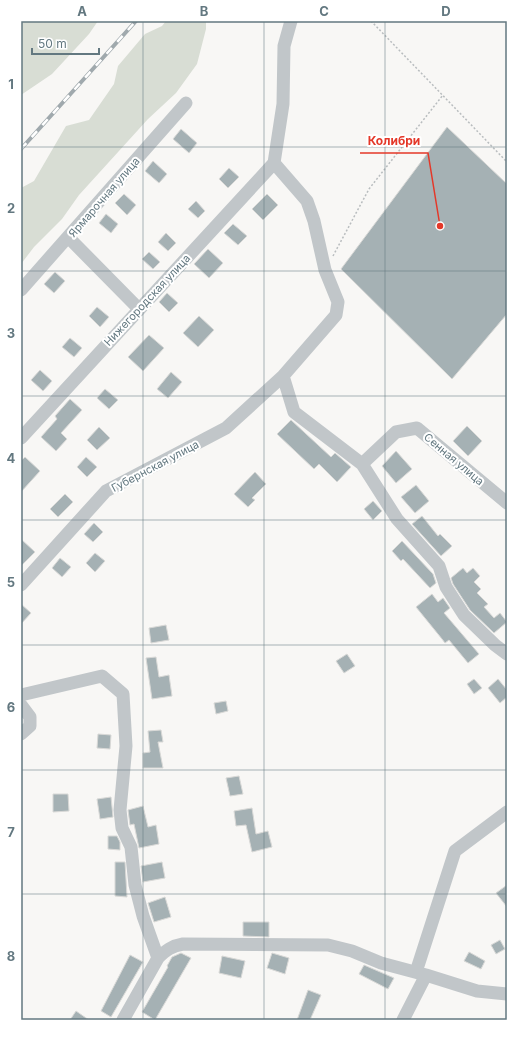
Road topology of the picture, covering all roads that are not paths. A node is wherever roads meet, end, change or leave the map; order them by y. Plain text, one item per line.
1 (291, 21) edge
2 (186, 103) dead end
3 (274, 163) junction
4 (69, 238) junction
5 (21, 290) edge
6 (139, 309) junction
7 (283, 376) junction
8 (21, 438) edge
9 (362, 464) junction
10 (507, 503) edge
11 (21, 585) edge
12 (507, 654) edge
13 (21, 695) edge
14 (21, 705) edge
15 (21, 734) edge
16 (507, 812) edge
17 (158, 958) junction
18 (421, 973) junction
19 (507, 994) edge
20 (123, 1020) edge
21 (403, 1020) edge

1 - 3 street
2 - 4 street, Ярмарочная улица
3 - 6 street, Нижегородская улица
3 - 7 street, Губернская улица
4 - 5 street, Ярмарочная улица
4 - 6 street
6 - 8 street, Нижегородская улица
7 - 9 street
7 - 11 street, Губернская улица
9 - 10 street, Сенная улица
9 - 12 street
13 - 17 street
14 - 15 street
16 - 18 street
17 - 18 street
17 - 20 street
18 - 19 street
18 - 21 street

